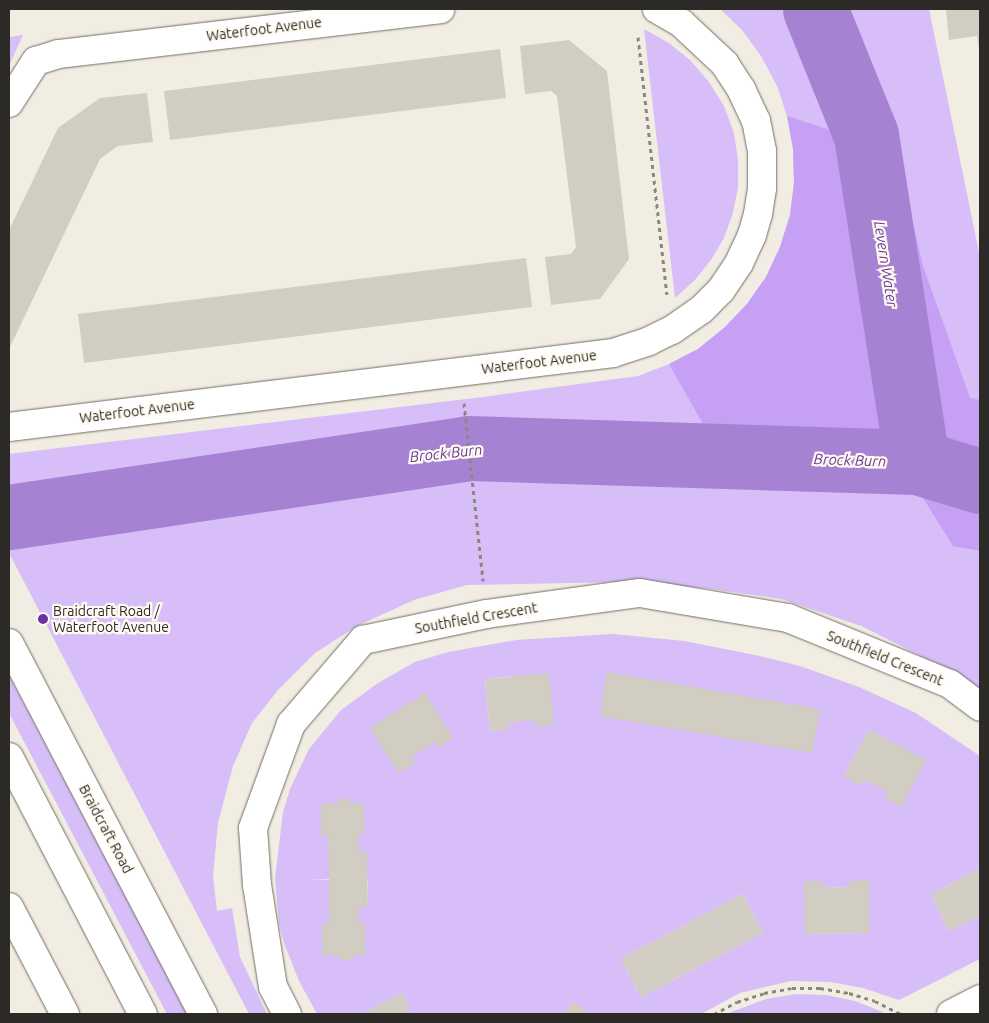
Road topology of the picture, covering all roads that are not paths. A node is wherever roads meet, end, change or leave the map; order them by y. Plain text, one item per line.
1 (440, 9) edge
2 (657, 9) edge
3 (9, 103) edge
4 (9, 427) edge
5 (9, 644) edge
6 (980, 707) edge
7 (9, 757) edge
8 (9, 907) edge
9 (980, 999) edge
10 (955, 1013) edge
11 (65, 1014) edge
12 (143, 1014) edge
13 (203, 1014) edge
14 (287, 1014) edge

1 - 3 street, Waterfoot Avenue
2 - 4 street, Waterfoot Avenue
5 - 13 street, Braidcraft Road
6 - 14 street, Southfield Crescent
7 - 12 street
8 - 11 street
9 - 10 street

